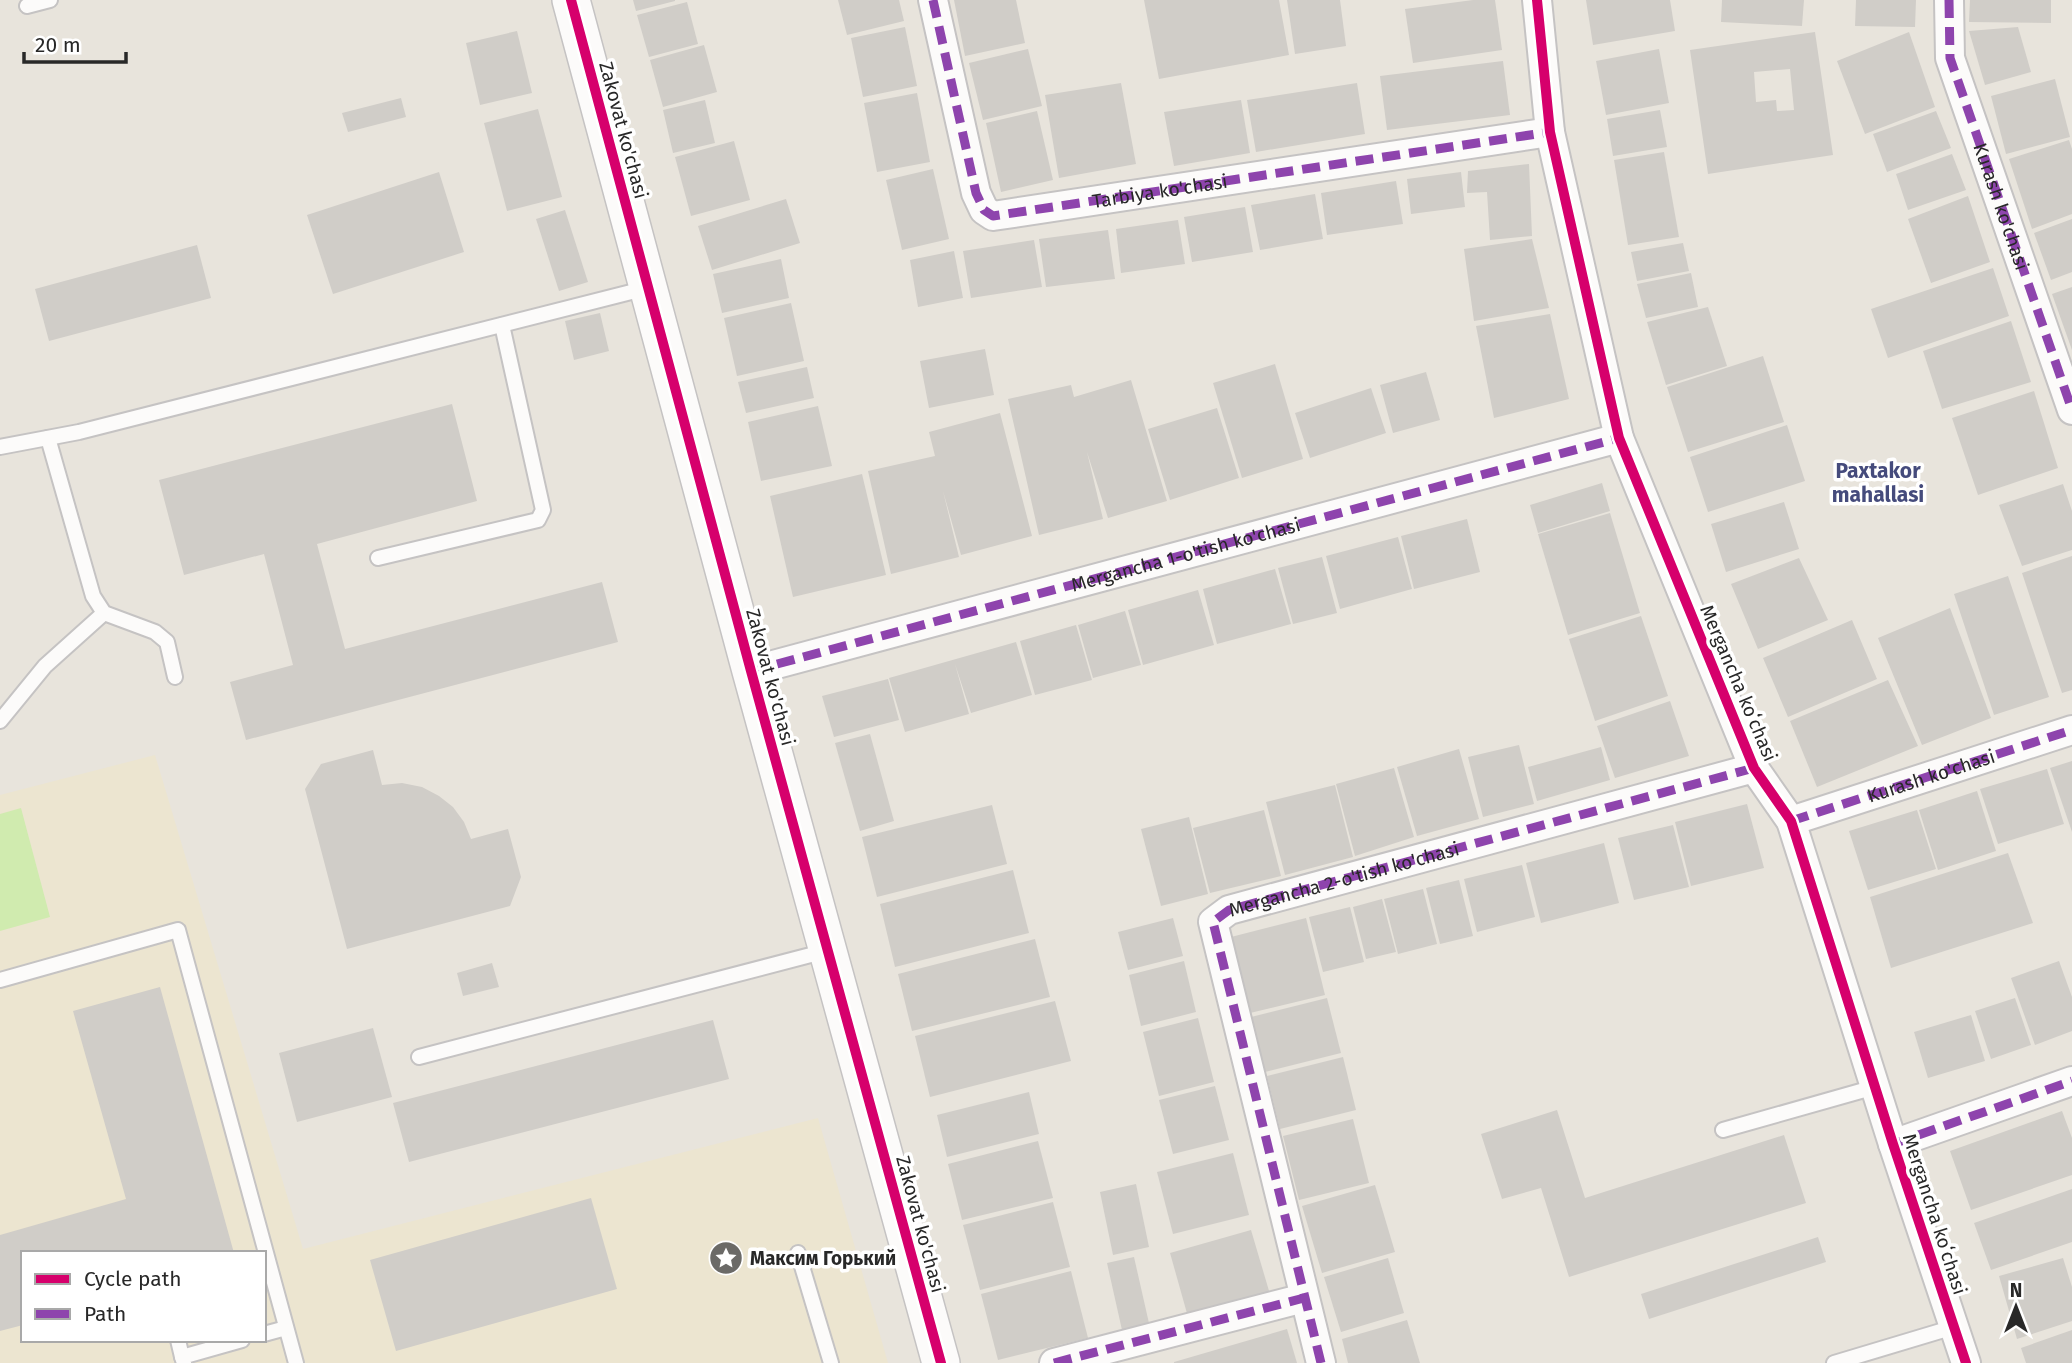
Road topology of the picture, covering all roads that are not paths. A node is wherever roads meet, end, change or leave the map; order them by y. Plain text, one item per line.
1 (50, 0) edge
2 (571, 0) edge
3 (933, 0) edge
4 (1536, 0) edge
5 (1949, 0) edge
6 (27, 6) dead end
7 (1550, 132) junction
8 (648, 288) junction
9 (502, 325) junction
10 (2072, 410) edge
11 (48, 438) junction
12 (1619, 438) junction
13 (0, 447) edge
14 (378, 558) dead end
15 (104, 613) junction
16 (751, 671) junction
17 (176, 677) dead end
18 (0, 721) edge
19 (2072, 730) edge
20 (1754, 768) junction
21 (1791, 821) junction
22 (828, 950) junction
23 (0, 980) edge
24 (419, 1057) dead end
25 (2072, 1081) edge
26 (1875, 1087) junction
27 (1723, 1130) dead end
28 (1893, 1144) junction
29 (265, 1251) edge
30 (798, 1253) dead end
31 (266, 1254) edge
32 (1304, 1298) junction
33 (1954, 1327) junction
34 (286, 1328) junction
35 (266, 1333) edge
36 (178, 1342) edge
37 (236, 1342) edge
38 (183, 1360) edge
39 (296, 1363) edge
40 (831, 1363) edge
41 (941, 1363) edge
42 (1054, 1363) edge
43 (1321, 1363) edge
44 (1834, 1363) edge
45 (1966, 1363) edge

1 - 6 lane
2 - 8 street, Zakovat ko'chasi
3 - 7 street, Tarbiya ko'chasi
4 - 7 street, Mergancha koʻchasi
5 - 10 street, Kurash ko'chasi
7 - 12 street, Mergancha koʻchasi
8 - 9 lane
8 - 16 street, Zakovat ko'chasi
9 - 11 lane
9 - 14 lane
11 - 13 lane
11 - 15 lane
12 - 16 street, Mergancha 1-o'tish ko'chasi
12 - 20 street, Mergancha koʻchasi
15 - 17 lane
15 - 18 lane
16 - 22 street, Zakovat ko'chasi
19 - 21 street, Kurash ko'chasi
20 - 21 street, Mergancha koʻchasi
20 - 32 street, Mergancha 2-o'tish ko'chasi
21 - 26 street, Mergancha koʻchasi
22 - 24 lane
22 - 41 street, Zakovat ko'chasi
23 - 29 lane
25 - 28 street
26 - 27 lane
26 - 28 street, Mergancha koʻchasi
28 - 33 street, Mergancha koʻchasi
30 - 40 lane
31 - 34 lane
32 - 42 street
32 - 43 street, Mergancha 2-o'tish ko'chasi
33 - 44 lane
33 - 45 street, Mergancha koʻchasi
34 - 35 lane
34 - 39 lane
36 - 38 lane
37 - 38 lane

